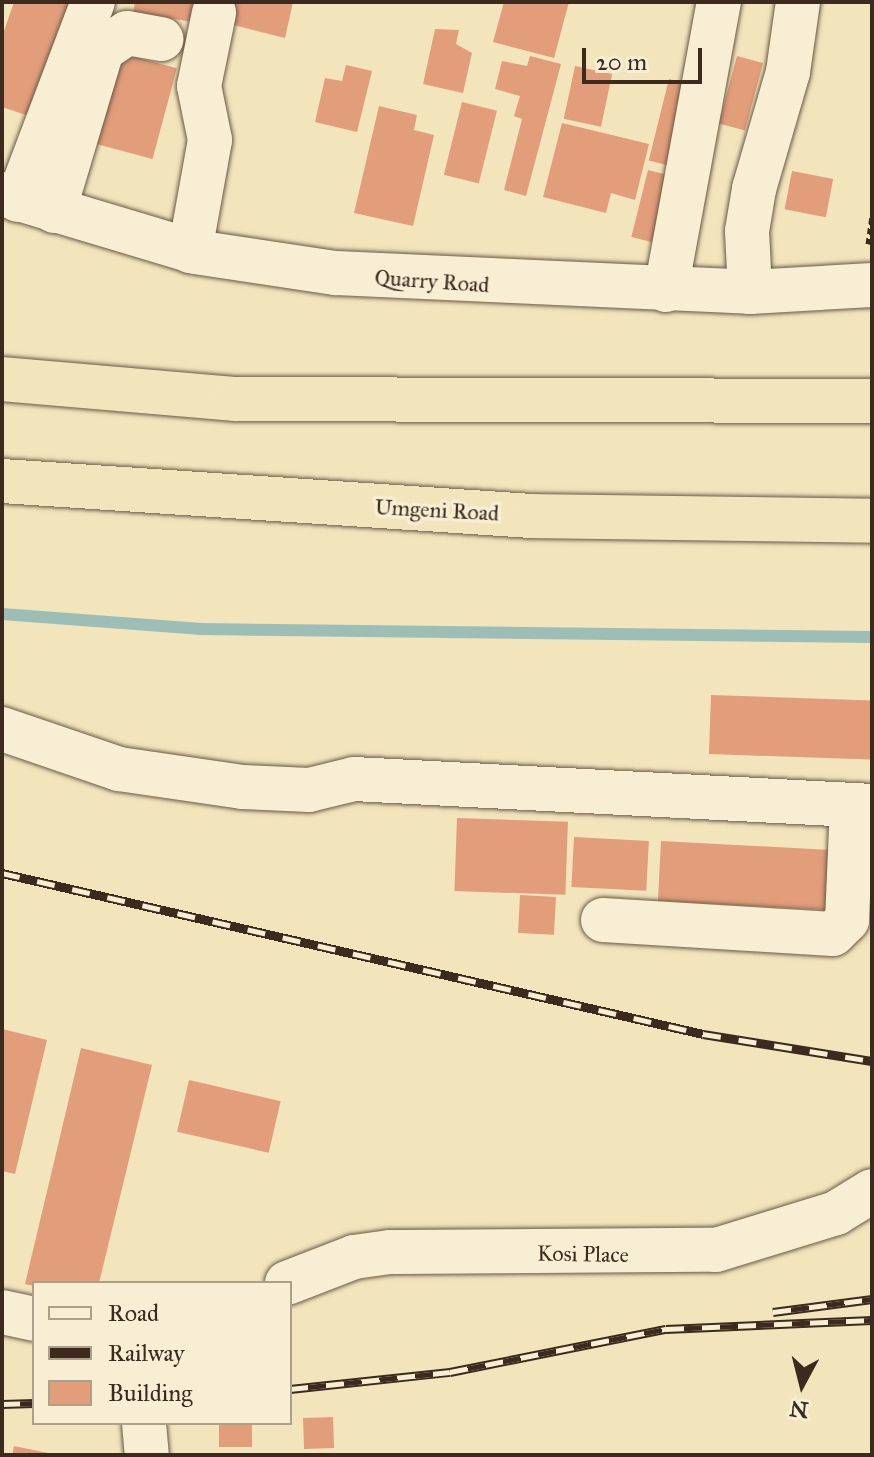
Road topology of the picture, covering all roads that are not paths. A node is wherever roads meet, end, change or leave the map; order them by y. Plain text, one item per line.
1 (93, 2) edge
2 (719, 2) edge
3 (798, 2) edge
4 (214, 13) dead end
5 (161, 39) dead end
6 (25, 202) edge
7 (190, 251) junction
8 (872, 285) edge
9 (666, 290) junction
10 (750, 292) junction
11 (2, 379) edge
12 (872, 401) edge
13 (2, 481) edge
14 (872, 521) edge
15 (2, 729) edge
16 (862, 805) edge
17 (603, 920) dead end
18 (872, 1191) edge
19 (292, 1281) edge
20 (2, 1312) edge
21 (32, 1319) edge
22 (144, 1425) edge
23 (147, 1455) edge

1 - 6 street
2 - 9 street
3 - 10 street
4 - 7 street
5 - 6 street
6 - 7 street, Quarry Road
7 - 9 street, Quarry Road
8 - 10 street, Quarry Road
9 - 10 street, Quarry Road
11 - 12 highway
13 - 14 highway, Umgeni Road
15 - 16 street
16 - 17 street
18 - 19 street, Kosi Place
20 - 21 street
22 - 23 street

